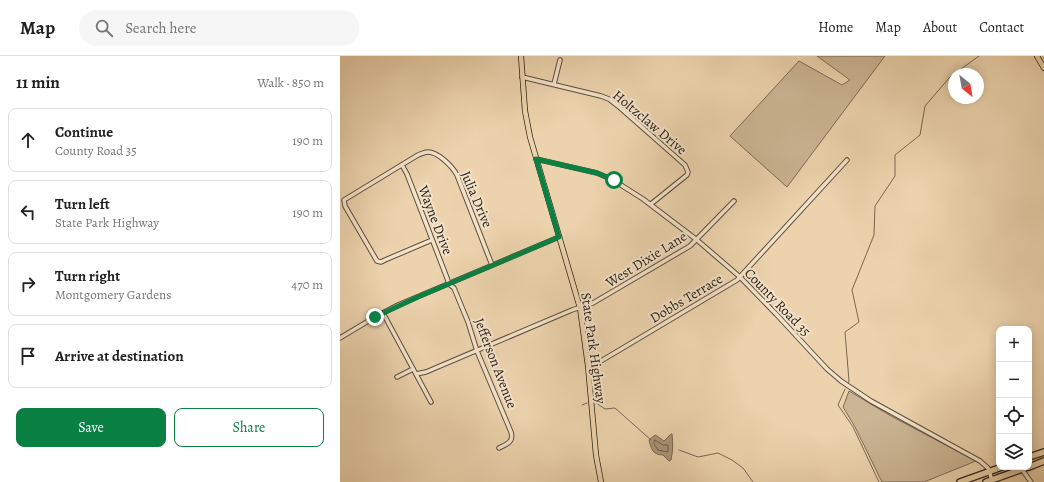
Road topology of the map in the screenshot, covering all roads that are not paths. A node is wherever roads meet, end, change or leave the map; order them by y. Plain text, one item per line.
1 (521, 56) edge
2 (1037, 56) edge
3 (560, 60) dead end
4 (1044, 68) edge
5 (522, 77) junction
6 (554, 84) junction
7 (536, 159) junction
8 (847, 160) dead end
9 (402, 165) junction
10 (734, 201) dead end
11 (651, 204) junction
12 (559, 237) junction
13 (432, 240) junction
14 (697, 240) junction
15 (492, 265) junction
16 (740, 277) junction
17 (449, 284) junction
18 (580, 308) junction
19 (383, 313) junction
20 (340, 338) edge
21 (477, 351) junction
22 (588, 366) junction
23 (413, 369) junction
24 (416, 374) junction
25 (397, 377) dead end
26 (431, 402) dead end
27 (499, 448) dead end
28 (1044, 452) edge
29 (1032, 456) edge
30 (1044, 461) edge
31 (1032, 466) edge
32 (996, 470) edge
33 (1016, 470) edge
34 (1022, 470) edge
35 (990, 472) junction
36 (992, 480) junction
37 (601, 482) edge
38 (960, 482) edge
39 (986, 482) edge
40 (1031, 482) edge

1 - 5 main road, State Park Highway
2 - 4 main road
3 - 6 street
5 - 6 street, Holtzclaw Drive
5 - 7 main road, State Park Highway
6 - 11 street, Holtzclaw Drive
7 - 11 street, County Road 35
7 - 12 main road, State Park Highway
8 - 16 street, Dobbs Terrace
9 - 13 street, Wayne Drive
9 - 13 street
9 - 15 street, Julia Drive
10 - 14 street, West Dixie Lane
11 - 14 street, County Road 35
12 - 15 street
12 - 18 main road, State Park Highway
13 - 17 street, Wayne Drive
14 - 16 street, County Road 35
14 - 18 street, West Dixie Lane
15 - 17 street
16 - 22 street, Dobbs Terrace
16 - 35 street, County Road 35
17 - 19 street
17 - 21 street, Jefferson Avenue
18 - 21 street, West Dixie Lane
18 - 22 main road, State Park Highway
19 - 20 street
19 - 23 street
21 - 24 street, West Dixie Lane
21 - 27 street, Jefferson Avenue
22 - 37 main road, State Park Highway
23 - 24 street
23 - 25 street
24 - 26 street
28 - 29 highway
30 - 31 highway
32 - 35 highway
33 - 36 highway
34 - 40 street
35 - 36 street
35 - 38 highway
36 - 39 highway

